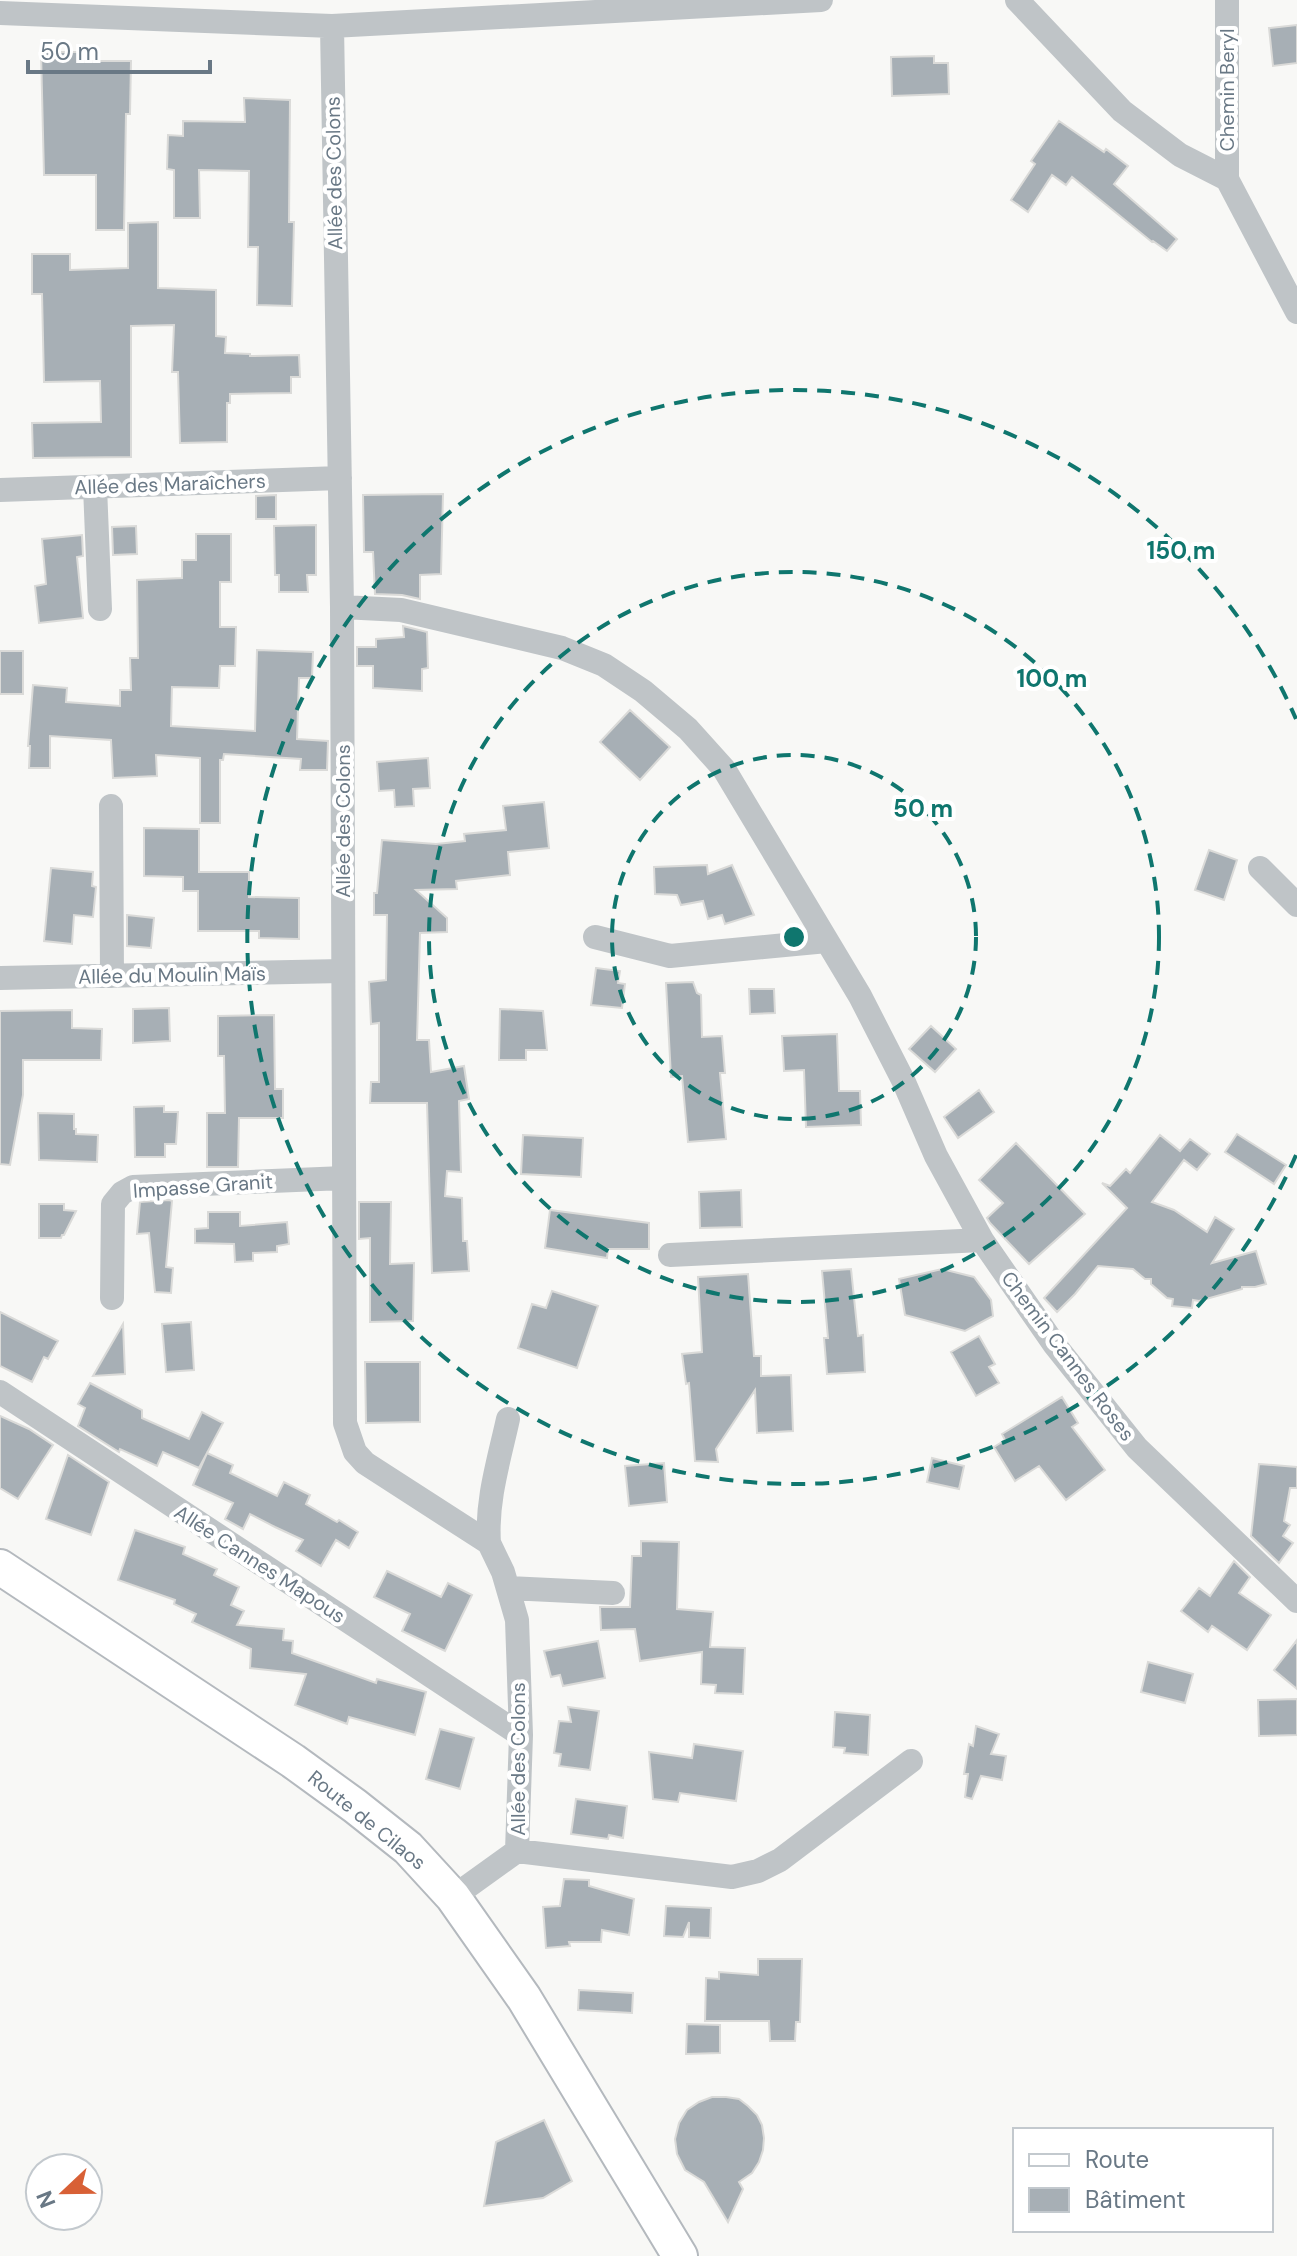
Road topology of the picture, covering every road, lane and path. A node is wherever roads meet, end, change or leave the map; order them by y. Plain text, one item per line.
1 (821, 0) edge
2 (1017, 0) edge
3 (1227, 0) edge
4 (0, 13) edge
5 (332, 26) junction
6 (1227, 179) junction
7 (1297, 312) edge
8 (340, 478) junction
9 (95, 487) junction
10 (0, 490) edge
11 (342, 607) junction
12 (100, 609) dead end
13 (111, 806) dead end
14 (1260, 868) dead end
15 (1297, 905) edge
16 (595, 937) dead end
17 (827, 941) junction
18 (343, 971) junction
19 (112, 976) junction
20 (0, 978) edge
21 (344, 1178) junction
22 (982, 1240) junction
23 (670, 1255) dead end
24 (112, 1298) dead end
25 (0, 1392) edge
26 (508, 1419) dead end
27 (489, 1543) junction
28 (0, 1567) edge
29 (508, 1588) junction
30 (613, 1593) dead end
31 (1297, 1601) edge
32 (521, 1735) junction
33 (911, 1761) dead end
34 (517, 1851) junction
35 (453, 1897) junction
36 (680, 2256) edge

1 - 5 street
2 - 6 street
3 - 6 street, Chemin Beryl
4 - 5 street
5 - 8 street, Allée des Colons
6 - 7 street
8 - 9 street, Allée des Maraîchers
8 - 11 street, Allée des Colons
9 - 10 street, Allée des Maraîchers
9 - 12 street
11 - 17 street, Chemin Cannes Roses
11 - 18 street, Allée des Colons
13 - 19 street
14 - 15 street
16 - 17 street
17 - 22 street, Chemin Cannes Roses
18 - 19 street, Allée du Moulin Maïs
18 - 21 street, Allée des Colons
19 - 20 street, Allée du Moulin Maïs
21 - 24 street, Impasse Granit
21 - 27 street, Allée des Colons
22 - 23 street
22 - 31 street, Chemin Cannes Roses
25 - 32 street, Allée Cannes Mapous
26 - 27 street, Allée des Colons
27 - 29 street, Allée des Colons
28 - 35 main road, Route de Cilaos
29 - 30 street
29 - 32 street, Allée des Colons
32 - 34 street, Allée des Colons
33 - 34 street
34 - 35 street, Allée des Colons
35 - 36 main road, Route de Cilaos

